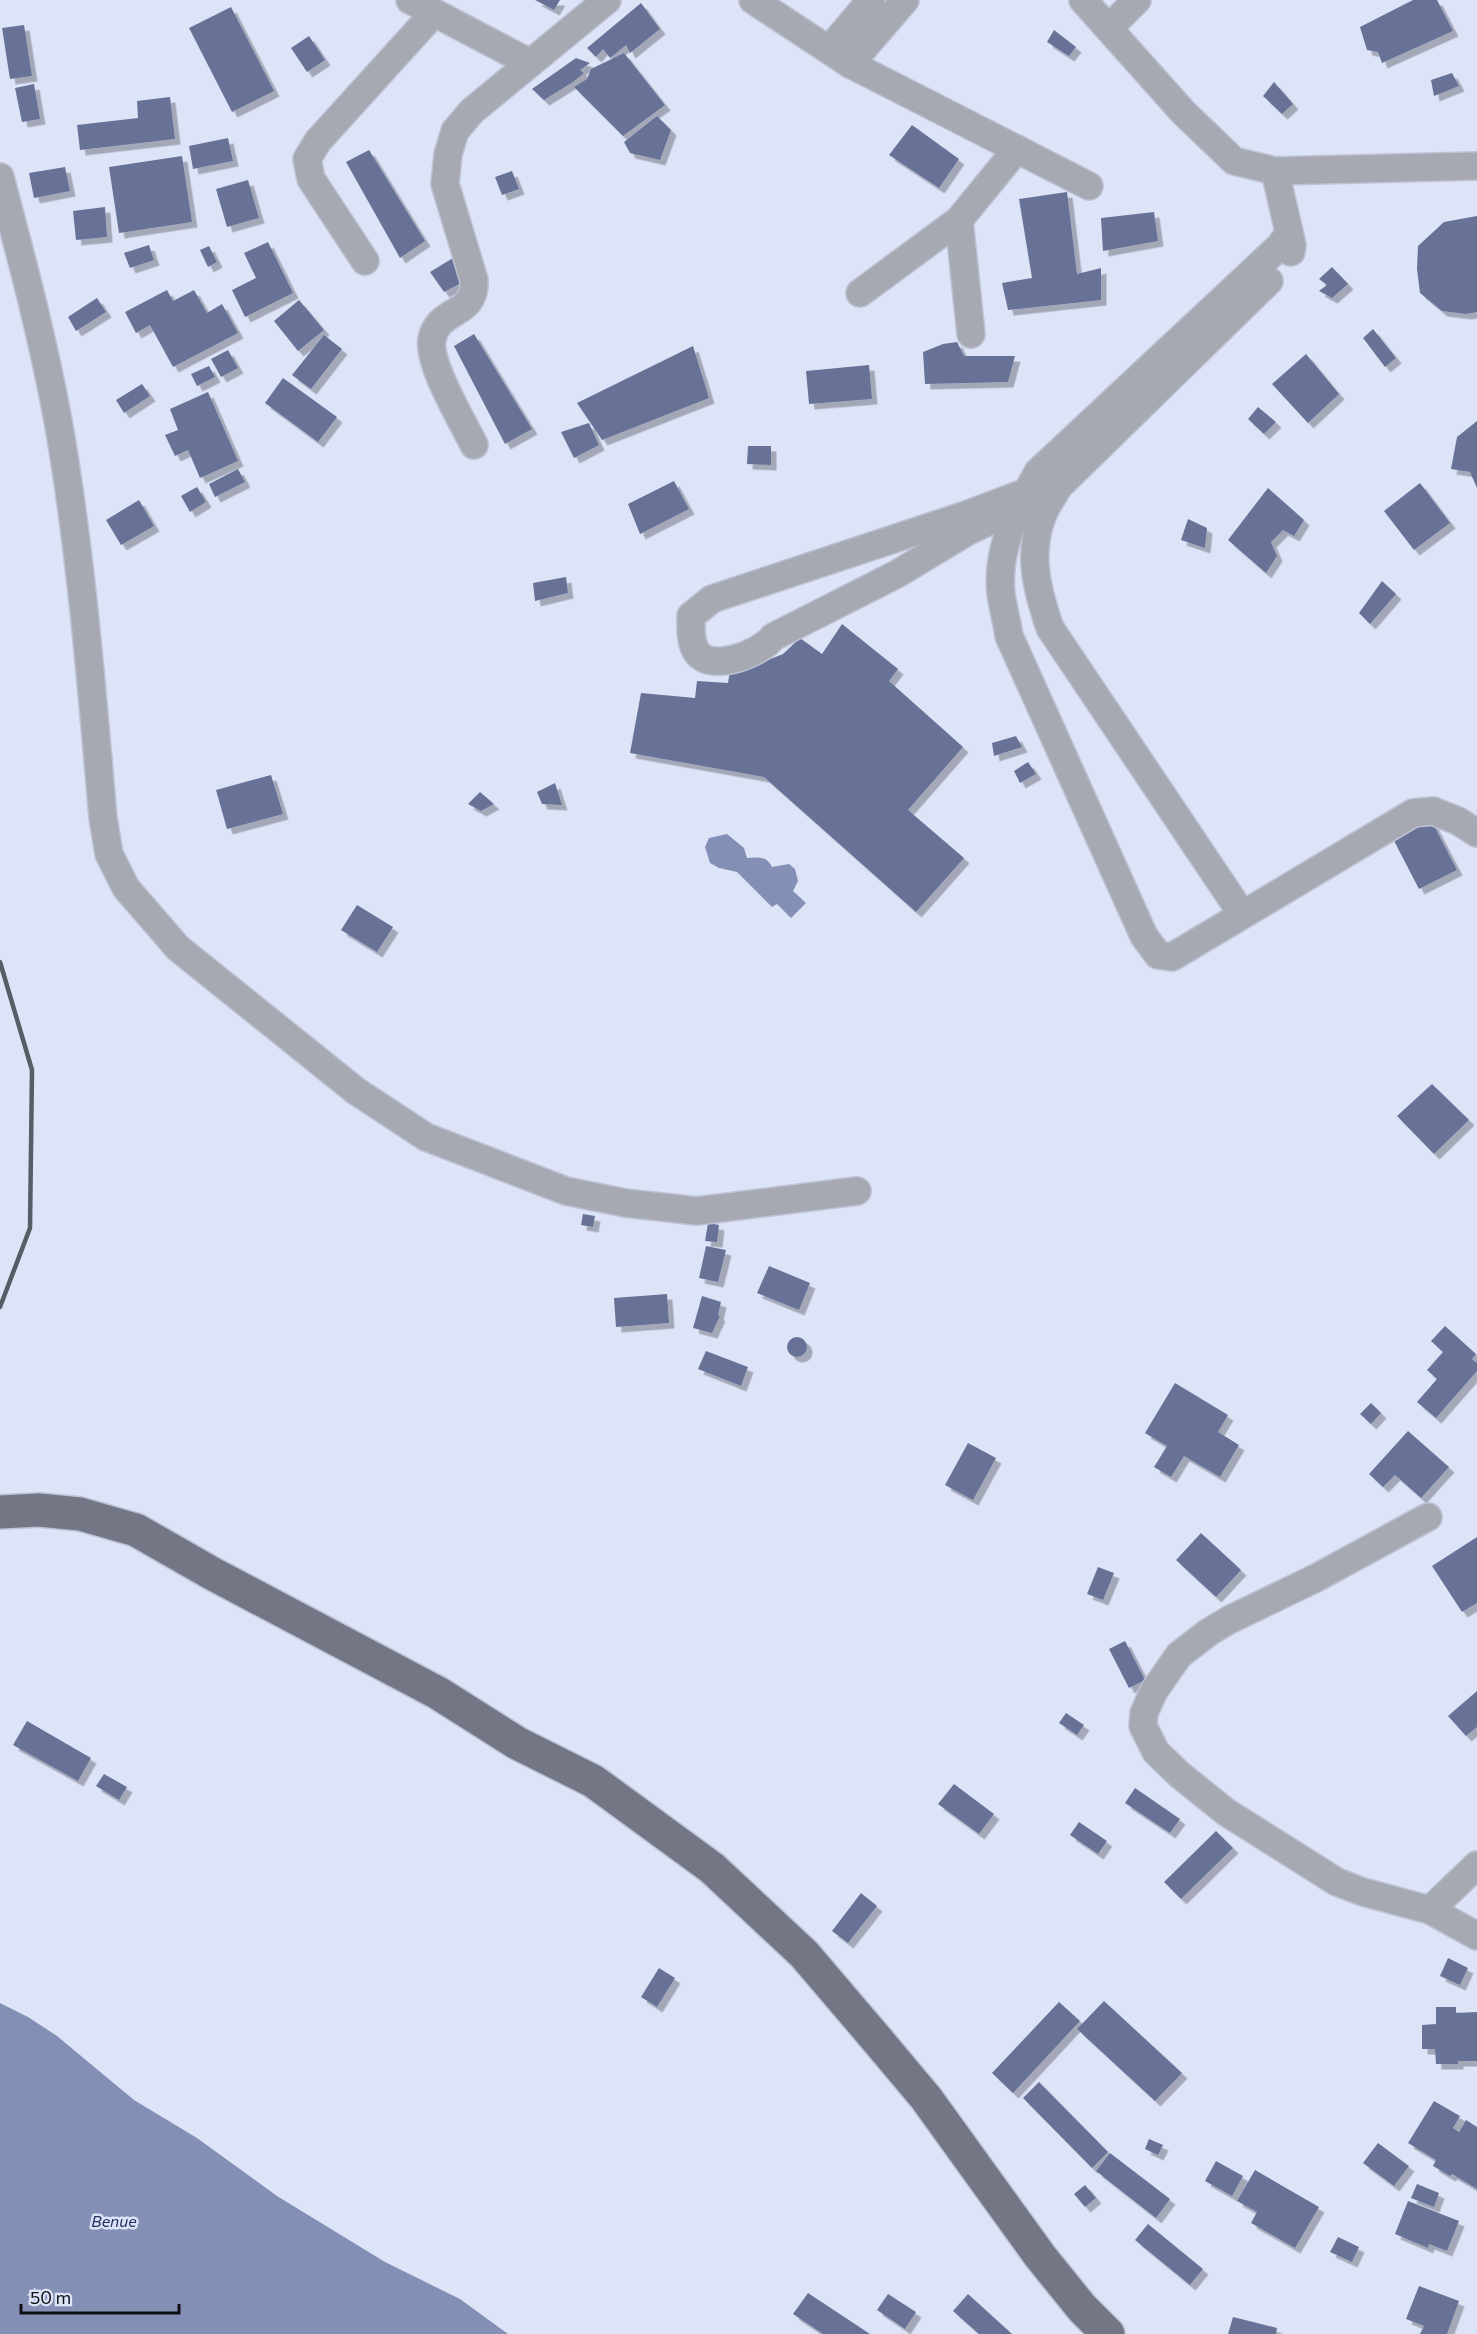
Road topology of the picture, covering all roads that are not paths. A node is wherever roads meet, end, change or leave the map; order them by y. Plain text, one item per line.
1 (410, 0) edge
2 (607, 0) edge
3 (753, 0) edge
4 (871, 0) edge
5 (905, 0) edge
6 (1083, 0) edge
7 (1137, 0) edge
8 (434, 13) junction
9 (1109, 28) junction
10 (840, 57) junction
11 (530, 63) junction
12 (1017, 149) junction
13 (1477, 166) edge
14 (1275, 171) junction
15 (0, 177) edge
16 (1089, 186) dead end
17 (959, 220) junction
18 (1286, 245) junction
19 (365, 261) dead end
20 (860, 293) dead end
21 (971, 334) dead end
22 (474, 445) dead end
23 (1022, 501) junction
24 (1477, 833) edge
25 (1242, 914) junction
26 (857, 1191) dead end
27 (0, 1512) edge
28 (1428, 1517) dead end
29 (1477, 1865) edge
30 (1430, 1910) junction
31 (1477, 1936) edge
32 (1108, 2334) edge

1 - 8 street
2 - 11 street
3 - 10 street
4 - 10 street
5 - 10 street
6 - 9 street
7 - 9 street
8 - 11 street
8 - 19 street
9 - 14 street
10 - 12 street
11 - 22 street
12 - 16 street
12 - 17 street
13 - 14 street
14 - 18 street
15 - 26 street
17 - 20 street
17 - 21 street
18 - 23 street
18 - 25 street
23 - 23 street
23 - 25 street
24 - 25 street
27 - 32 main road
28 - 30 street
29 - 30 street
30 - 31 street

